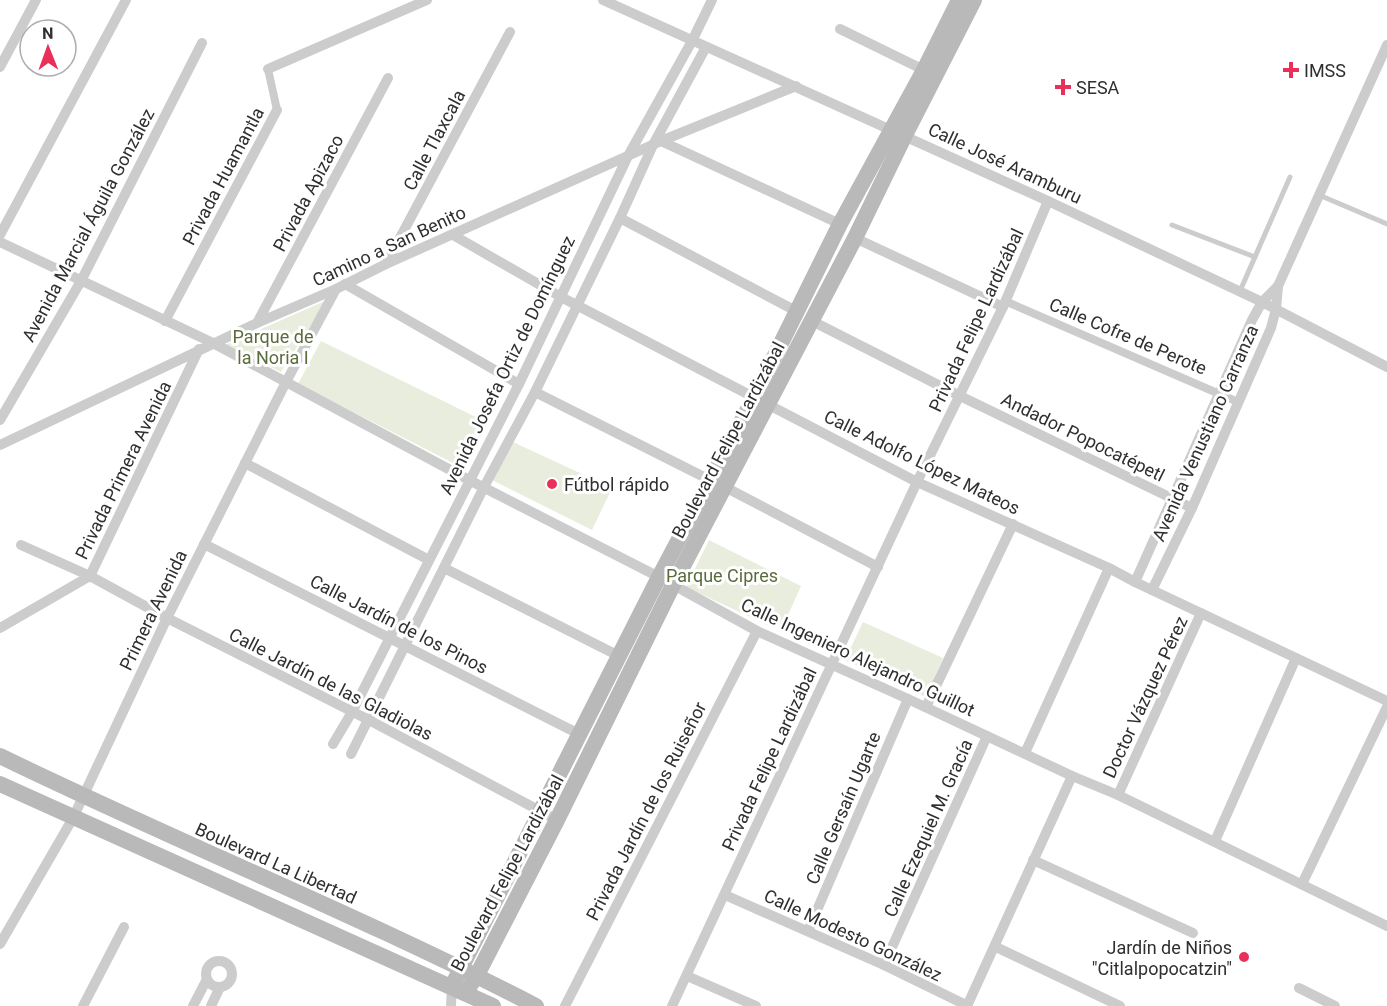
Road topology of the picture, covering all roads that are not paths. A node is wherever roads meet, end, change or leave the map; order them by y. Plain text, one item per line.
1 (36, 0) edge
2 (126, 0) edge
3 (427, 0) edge
4 (603, 0) edge
5 (712, 0) edge
6 (959, 0) edge
7 (974, 0) edge
8 (840, 29) dead end
9 (510, 32) dead end
10 (692, 41) junction
11 (202, 43) dead end
12 (1387, 45) edge
13 (706, 47) junction
14 (0, 67) edge
15 (268, 69) joint
16 (924, 70) junction
17 (388, 78) dead end
18 (796, 86) junction
19 (278, 110) joint
20 (898, 132) junction
21 (657, 143) junction
22 (628, 156) junction
23 (1290, 177) dead end
24 (1319, 195) junction
25 (1048, 201) junction
26 (620, 218) junction
27 (840, 224) junction
28 (1387, 224) edge
29 (1172, 225) dead end
30 (0, 235) edge
31 (453, 235) junction
32 (855, 238) junction
33 (0, 242) edge
34 (1256, 257) junction
35 (386, 264) junction
36 (81, 281) junction
37 (1278, 286) junction
38 (340, 287) junction
39 (1239, 291) junction
40 (561, 297) junction
41 (1262, 302) junction
42 (1004, 304) junction
43 (578, 305) junction
44 (1276, 309) junction
45 (796, 312) junction
46 (165, 321) junction
47 (812, 321) junction
48 (257, 323) junction
49 (213, 343) junction
50 (199, 349) junction
51 (1387, 367) edge
52 (286, 382) junction
53 (519, 384) junction
54 (535, 392) junction
55 (1218, 394) junction
56 (960, 396) junction
57 (761, 401) junction
58 (1238, 402) junction
59 (0, 420) edge
60 (0, 445) edge
61 (245, 463) junction
62 (469, 480) junction
63 (917, 482) junction
64 (717, 484) junction
65 (484, 487) junction
66 (1172, 498) junction
67 (1192, 508) junction
68 (1013, 524) junction
69 (204, 544) junction
70 (21, 545) dead end
71 (429, 560) junction
72 (878, 567) junction
73 (444, 568) junction
74 (1109, 568) junction
75 (90, 576) junction
76 (666, 581) junction
77 (1136, 582) junction
78 (1152, 590) junction
79 (1201, 614) junction
80 (167, 618) junction
81 (0, 628) edge
82 (757, 630) junction
83 (390, 639) junction
84 (405, 647) junction
85 (619, 656) junction
86 (1296, 658) junction
87 (830, 665) junction
88 (908, 699) junction
89 (1387, 701) edge
90 (926, 707) junction
91 (1387, 707) edge
92 (352, 712) junction
93 (369, 720) junction
94 (579, 734) junction
95 (987, 736) junction
96 (333, 744) dead end
97 (1025, 753) junction
98 (351, 754) dead end
99 (0, 756) edge
100 (1072, 776) junction
101 (0, 784) edge
102 (1118, 795) junction
103 (83, 797) junction
104 (542, 812) junction
105 (73, 818) junction
106 (557, 820) junction
107 (1215, 841) junction
108 (1033, 860) junction
109 (1302, 884) junction
110 (725, 895) junction
111 (1387, 926) edge
112 (124, 927) dead end
113 (808, 931) junction
114 (1193, 933) dead end
115 (0, 944) edge
116 (996, 947) junction
117 (884, 965) junction
118 (460, 968) junction
119 (477, 975) junction
120 (687, 976) junction
121 (207, 979) junction
122 (220, 987) junction
123 (1299, 988) dead end
124 (458, 990) junction
125 (83, 1006) edge
126 (193, 1006) edge
127 (211, 1006) edge
128 (452, 1006) edge
129 (493, 1006) edge
130 (536, 1006) edge
131 (565, 1006) edge
132 (672, 1006) edge
133 (756, 1006) edge
134 (967, 1006) edge
135 (1120, 1006) edge
136 (1335, 1006) edge

1 - 14 street
2 - 30 street
3 - 15 street, Privada Huamantla
4 - 10 street, Calle José Aramburu
5 - 10 street, Avenida Josefa Ortiz de Domínguez
6 - 16 main road, Boulevard Felipe Lardizábal
7 - 20 main road, Boulevard Felipe Lardizábal
8 - 16 street
9 - 35 street, Calle Tlaxcala
10 - 13 street, Calle José Aramburu
10 - 22 street, Avenida Josefa Ortiz de Domínguez
11 - 36 street, Avenida Marcial Águila González
12 - 24 street, Avenida Venustiano Carranza
13 - 18 street, Calle José Aramburu
13 - 21 street, Avenida Josefa Ortiz de Domínguez
15 - 19 street, Privada Huamantla
16 - 20 main road, Boulevard Felipe Lardizábal
17 - 48 street, Privada Apizaco
18 - 20 street, Calle José Aramburu
18 - 21 street, Camino a San Benito
19 - 46 street, Privada Huamantla
20 - 25 street, Calle José Aramburu
20 - 27 main road, Boulevard Felipe Lardizábal
20 - 32 main road, Boulevard Felipe Lardizábal
21 - 22 street, Camino a San Benito
21 - 26 street, Avenida Josefa Ortiz de Domínguez
21 - 27 street
22 - 31 street, Camino a San Benito
22 - 40 street, Avenida Josefa Ortiz de Domínguez
23 - 34 lane
24 - 28 lane
24 - 37 street, Avenida Venustiano Carranza
25 - 39 street, Calle José Aramburu
25 - 42 street, Privada Felipe Lardizábal
26 - 43 street, Avenida Josefa Ortiz de Domínguez
26 - 45 street
27 - 45 main road, Boulevard Felipe Lardizábal
29 - 34 lane
31 - 35 street, Camino a San Benito
31 - 40 street, Calle Adolfo López Mateos
32 - 42 street
32 - 47 main road, Boulevard Felipe Lardizábal
33 - 36 street, Calle Ingeniero Alejandro Guillot
34 - 39 lane
35 - 38 street, Camino a San Benito
36 - 46 street, Calle Ingeniero Alejandro Guillot
36 - 59 street, Avenida Marcial Águila González
37 - 41 street, Avenida Venustiano Carranza
37 - 44 street, Avenida Venustiano Carranza
38 - 48 street, Camino a San Benito
38 - 52 street, Primera Avenida
38 - 53 street
39 - 41 street, Calle José Aramburu
40 - 43 street, Calle Adolfo López Mateos
40 - 53 street, Avenida Josefa Ortiz de Domínguez
41 - 44 street, Calle José Aramburu
41 - 55 street, Avenida Venustiano Carranza
42 - 55 street, Calle Cofre de Perote
42 - 56 street, Privada Felipe Lardizábal
43 - 54 street, Avenida Josefa Ortiz de Domínguez
43 - 57 street, Calle Adolfo López Mateos
44 - 51 street, Calle José Aramburu
44 - 58 street, Avenida Venustiano Carranza
45 - 57 main road, Boulevard Felipe Lardizábal
46 - 49 street, Calle Ingeniero Alejandro Guillot
47 - 56 street, Andador Popocatépetl
47 - 57 main road, Boulevard Felipe Lardizábal
48 - 49 street, Camino a San Benito
49 - 50 street, Camino a San Benito
49 - 52 street, Calle Ingeniero Alejandro Guillot
50 - 60 street, Camino a San Benito
50 - 75 street, Privada Primera Avenida
52 - 61 street, Primera Avenida
52 - 62 street, Calle Ingeniero Alejandro Guillot
53 - 62 street, Avenida Josefa Ortiz de Domínguez
54 - 64 street
54 - 65 street, Avenida Josefa Ortiz de Domínguez
55 - 58 street, Calle Cofre de Perote
55 - 66 street, Avenida Venustiano Carranza
56 - 63 street, Privada Felipe Lardizábal
56 - 66 street, Andador Popocatépetl
57 - 63 street, Calle Adolfo López Mateos
57 - 64 main road, Boulevard Felipe Lardizábal
58 - 67 street, Avenida Venustiano Carranza
61 - 69 street, Primera Avenida
61 - 71 street
62 - 65 street, Calle Ingeniero Alejandro Guillot
62 - 71 street, Avenida Josefa Ortiz de Domínguez
63 - 68 street, Calle Adolfo López Mateos
63 - 72 street, Privada Felipe Lardizábal
64 - 72 street
64 - 76 main road, Boulevard Felipe Lardizábal
65 - 73 street, Avenida Josefa Ortiz de Domínguez
65 - 76 street, Calle Ingeniero Alejandro Guillot
66 - 67 street, Andador Popocatépetl
66 - 77 street, Avenida Venustiano Carranza
67 - 78 street, Avenida Venustiano Carranza
68 - 74 street, Calle Adolfo López Mateos
68 - 90 street
69 - 80 street, Primera Avenida
69 - 83 street, Calle Jardín de los Pinos
70 - 75 street, Calle Jardín de las Gladiolas
71 - 83 street, Avenida Josefa Ortiz de Domínguez
72 - 87 street, Privada Felipe Lardizábal
73 - 84 street, Avenida Josefa Ortiz de Domínguez
73 - 85 street
74 - 77 street, Calle Adolfo López Mateos
74 - 97 street
75 - 80 street, Calle Jardín de las Gladiolas
75 - 81 street, Privada Primera Avenida
76 - 82 street, Calle Ingeniero Alejandro Guillot
76 - 85 main road, Boulevard Felipe Lardizábal
76 - 106 main road, Boulevard Felipe Lardizábal
77 - 78 street, Calle Adolfo López Mateos
78 - 79 street, Calle Adolfo López Mateos
79 - 86 street, Calle Adolfo López Mateos
79 - 102 street, Doctor Vázquez Pérez
80 - 92 street, Calle Jardín de las Gladiolas
80 - 103 street, Primera Avenida
82 - 87 street, Calle Ingeniero Alejandro Guillot
82 - 131 street, Privada Jardín de los Ruiseñor
83 - 84 street, Calle Jardín de los Pinos
83 - 92 street, Avenida Josefa Ortiz de Domínguez
84 - 93 street, Avenida Josefa Ortiz de Domínguez
84 - 94 street, Calle Jardín de los Pinos
85 - 94 main road, Boulevard Felipe Lardizábal
86 - 89 street, Calle Adolfo López Mateos
86 - 107 street
87 - 88 street, Calle Ingeniero Alejandro Guillot
87 - 110 street, Privada Felipe Lardizábal
88 - 90 street, Calle Ingeniero Alejandro Guillot
88 - 113 street, Calle Gersaín Ugarte
90 - 95 street, Calle Ingeniero Alejandro Guillot
91 - 109 street
92 - 93 street, Calle Jardín de las Gladiolas
92 - 96 street, Avenida Josefa Ortiz de Domínguez
93 - 98 street, Avenida Josefa Ortiz de Domínguez
93 - 104 street, Calle Jardín de las Gladiolas
94 - 104 main road, Boulevard Felipe Lardizábal
95 - 97 street, Calle Ingeniero Alejandro Guillot
95 - 117 street, Calle Ezequiel M. Gracía
97 - 100 street, Calle Ingeniero Alejandro Guillot
99 - 103 main road, Boulevard La Libertad
100 - 102 street, Calle Ingeniero Alejandro Guillot
100 - 108 street
101 - 105 main road
102 - 107 street, Calle Ingeniero Alejandro Guillot
103 - 105 street, Primera Avenida
103 - 118 main road, Boulevard La Libertad
104 - 106 street, Calle Jardín de las Gladiolas
104 - 118 main road, Boulevard Felipe Lardizábal
105 - 115 street, Primera Avenida
105 - 124 main road
106 - 119 main road, Boulevard Felipe Lardizábal
107 - 109 street, Calle Ingeniero Alejandro Guillot
108 - 114 street
108 - 116 street
109 - 111 street, Calle Ingeniero Alejandro Guillot
110 - 113 street, Calle Modesto González
110 - 120 street, Privada Felipe Lardizábal
112 - 125 street
113 - 117 street, Calle Modesto González
116 - 134 street
116 - 135 street
117 - 134 street, Calle Modesto González
118 - 119 main road, Boulevard La Libertad
118 - 124 main road, Boulevard Felipe Lardizábal
119 - 124 main road, Boulevard Felipe Lardizábal
119 - 130 main road, Boulevard La Libertad
120 - 132 street, Privada Felipe Lardizábal
120 - 133 street
121 - 122 street
121 - 122 street
121 - 126 street
122 - 127 street
123 - 136 street
124 - 128 street
124 - 129 main road

